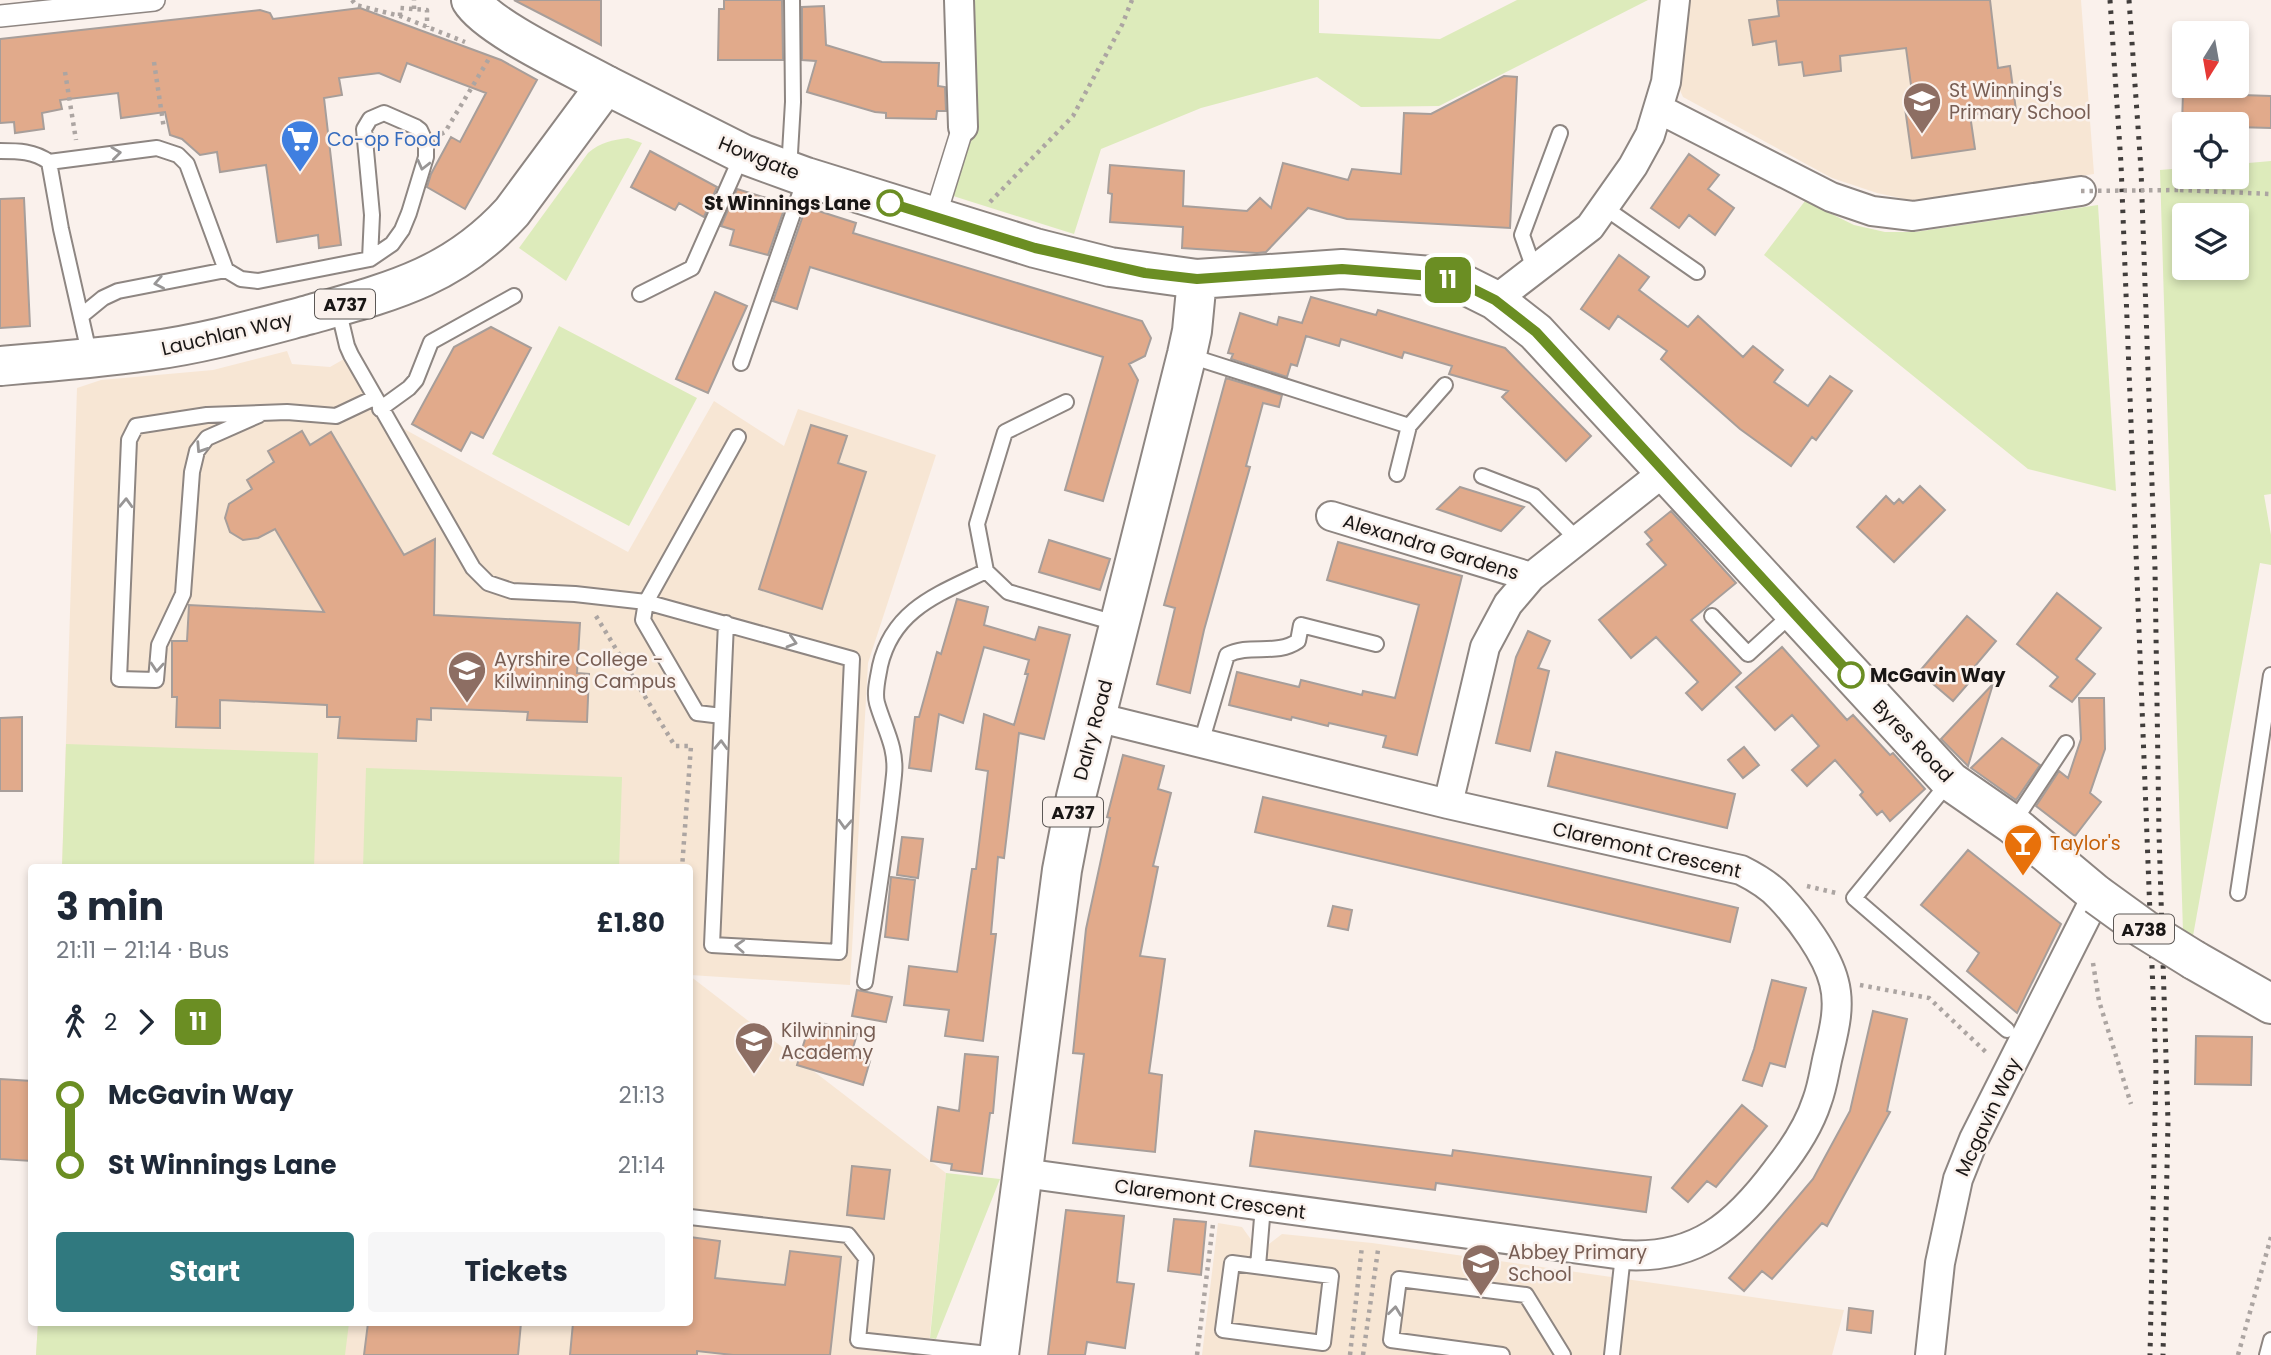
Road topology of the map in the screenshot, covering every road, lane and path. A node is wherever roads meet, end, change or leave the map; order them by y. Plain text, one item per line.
1 (154, 0) edge
2 (352, 0) edge
3 (414, 0) edge
4 (471, 0) edge
5 (792, 0) edge
6 (959, 0) edge
7 (1132, 0) edge
8 (1675, 0) edge
9 (21, 7) edge
10 (414, 9) junction
11 (0, 16) edge
12 (400, 16) junction
13 (427, 27) junction
14 (470, 44) dead end
15 (492, 53) dead end
16 (65, 72) dead end
17 (606, 85) junction
18 (1659, 109) junction
19 (963, 127) joint
20 (1560, 133) dead end
21 (426, 143) junction
22 (0, 151) edge
23 (743, 154) junction
24 (79, 157) junction
25 (48, 162) junction
26 (797, 174) junction
27 (2081, 191) joint
28 (2271, 194) edge
29 (1605, 208) junction
30 (949, 221) junction
31 (370, 259) junction
32 (1534, 269) junction
33 (226, 270) junction
34 (1697, 272) dead end
35 (1197, 279) junction
36 (640, 294) dead end
37 (514, 296) dead end
38 (1495, 300) junction
39 (338, 307) junction
40 (81, 316) junction
41 (1187, 355) junction
42 (90, 358) junction
43 (741, 363) dead end
44 (0, 366) edge
45 (1446, 384) dead end
46 (1066, 402) dead end
47 (377, 404) junction
48 (259, 415) junction
49 (1409, 426) junction
50 (738, 437) dead end
51 (1665, 471) junction
52 (1397, 474) dead end
53 (1482, 476) dead end
54 (1331, 516) dead end
55 (1577, 540) junction
56 (986, 570) junction
57 (1531, 577) junction
58 (584, 595) junction
59 (646, 602) junction
60 (1794, 612) junction
61 (1712, 616) dead end
62 (726, 623) junction
63 (1121, 624) junction
64 (1376, 644) dead end
65 (2271, 675) edge
66 (722, 716) junction
67 (1096, 717) junction
68 (1201, 743) junction
69 (2066, 743) dead end
70 (1950, 781) junction
71 (1448, 804) junction
72 (2012, 824) junction
73 (682, 864) edge
74 (2238, 893) dead end
75 (2096, 894) junction
76 (1780, 897) junction
77 (1854, 898) junction
78 (2092, 956) dead end
79 (1834, 981) junction
80 (865, 982) dead end
81 (2271, 1004) edge
82 (2007, 1030) dead end
83 (2008, 1072) junction
84 (2132, 1104) dead end
85 (1023, 1173) junction
86 (1216, 1200) junction
87 (1263, 1206) junction
88 (693, 1217) edge
89 (1364, 1220) junction
90 (2271, 1237) edge
91 (1623, 1255) junction
92 (1258, 1266) junction
93 (2271, 1340) edge
94 (999, 1355) edge
95 (1197, 1355) edge
96 (1350, 1355) edge
97 (1502, 1355) edge
98 (1563, 1355) edge
99 (1612, 1355) edge
100 (1930, 1355) edge
101 (2238, 1355) edge
102 (2267, 1355) edge

1 - 9 street
2 - 12 path
3 - 10 path
4 - 17 main road, Howgate
5 - 26 lane
6 - 19 street
7 - 30 path
8 - 18 street
9 - 11 street
10 - 12 path
10 - 13 path
12 - 13 path
13 - 14 path
15 - 21 path
16 - 24 path
17 - 23 main road, Howgate
17 - 39 main road, Lauchlan Way / A737
18 - 27 street
18 - 29 street
19 - 30 street
20 - 32 lane
21 -> 31 lane
21 - 31 lane
22 - 25 lane
23 - 26 main road, Howgate
23 - 36 lane
24 - 25 lane
24 -> 33 lane
25 - 40 lane
26 - 30 main road, Howgate
26 - 43 lane
27 - 28 path, bridge
29 - 32 street
29 - 34 lane
30 - 35 main road, Howgate
31 - 33 lane
32 - 38 street
33 -> 40 lane
35 - 38 main road, Byres Road / A738
35 - 41 main road, Dalry Road / A737
37 - 47 lane
38 - 51 main road, Byres Road / A738
39 - 42 main road, Lauchlan Way / A737
39 - 47 lane
40 - 42 lane
41 - 49 lane
41 - 63 main road, Dalry Road / A737
42 - 44 main road, Lauchlan Way / A737
45 - 49 lane
46 - 56 lane
47 - 48 lane
47 - 58 lane
48 -> 48 lane
49 - 52 lane
50 - 59 lane
51 - 55 street
51 - 60 main road, Byres Road / A738
53 - 55 lane
54 - 57 street, Alexandra Gardens
55 - 57 street
56 - 63 lane
56 - 80 lane
57 - 71 street
58 - 59 lane
58 - 73 path
59 - 62 lane
59 - 66 lane
60 - 61 lane
60 - 70 main road, Byres Road / A738
62 - 66 lane
62 -> 66 lane
63 - 67 main road, Dalry Road / A737
64 - 68 lane
65 - 74 lane
67 - 68 street, Claremont Crescent
67 - 85 main road, Dalry Road / A737
68 - 71 street, Claremont Crescent
69 - 72 lane
70 - 72 main road, Byres Road / A738
70 - 77 lane
71 - 76 street, Claremont Crescent
72 - 75 main road, Byres Road / A738
75 - 81 main road, A738, bridge
75 - 83 street, Mcgavin Way
76 - 77 path
76 - 79 street, Claremont Crescent
77 - 82 lane
78 - 84 path
79 - 83 path
79 - 91 street, Claremont Crescent
83 - 100 street, Mcgavin Way
85 - 86 street, Claremont Crescent
85 - 94 main road, Dalry Road / A737
86 - 87 street, Claremont Crescent
86 - 95 path
87 - 89 street, Claremont Crescent
87 - 92 lane
88 - 94 lane
89 - 91 street, Claremont Crescent
89 - 96 path
90 - 101 path
91 - 99 lane
92 - 92 lane
93 - 102 lane
97 -> 98 lane

